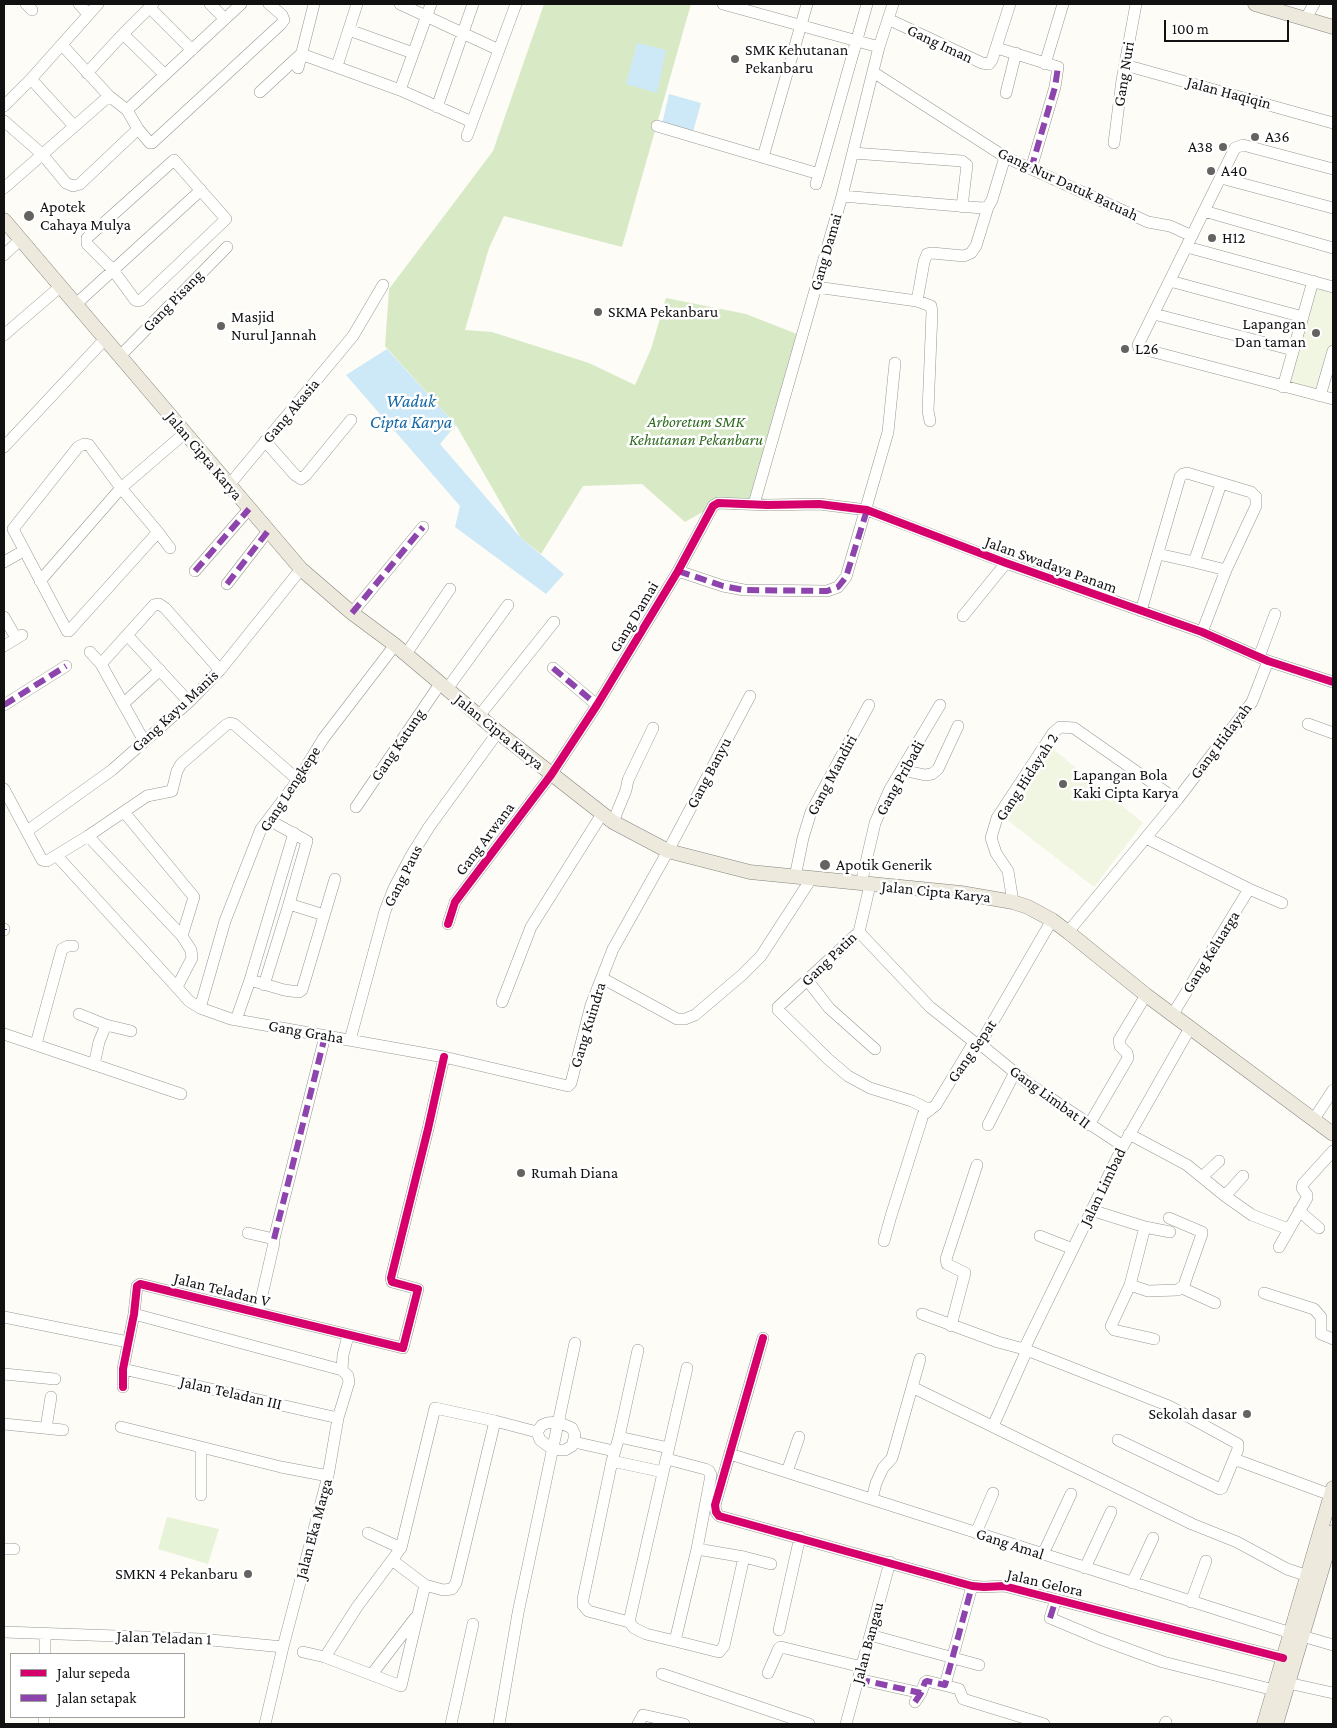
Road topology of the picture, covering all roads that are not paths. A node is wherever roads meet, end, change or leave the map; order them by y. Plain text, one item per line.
1 (79, 4) edge
2 (98, 4) edge
3 (210, 4) edge
4 (241, 4) edge
5 (269, 4) edge
6 (314, 4) edge
7 (357, 4) edge
8 (400, 4) edge
9 (431, 4) edge
10 (473, 4) edge
11 (516, 4) edge
12 (723, 4) edge
13 (807, 4) edge
14 (867, 4) edge
15 (893, 4) edge
16 (1010, 4) edge
17 (1063, 4) edge
18 (1136, 4) edge
19 (1255, 4) edge
20 (1314, 4) edge
21 (152, 6) edge
22 (1280, 7) edge
23 (88, 14) junction
24 (427, 16) junction
25 (1306, 18) junction
26 (225, 19) junction
27 (888, 19) junction
28 (801, 25) junction
29 (1333, 27) edge
30 (349, 30) junction
31 (462, 33) junction
32 (123, 34) junction
33 (857, 40) junction
34 (62, 45) junction
35 (879, 47) junction
36 (997, 48) junction
37 (192, 50) junction
38 (499, 50) junction
39 (413, 53) junction
40 (1016, 53) junction
41 (301, 54) junction
42 (1045, 64) junction
43 (1125, 65) junction
44 (337, 66) junction
45 (298, 68) dead end
46 (87, 72) junction
47 (873, 72) junction
48 (166, 75) junction
49 (31, 79) junction
50 (400, 90) junction
51 (260, 92) dead end
52 (1006, 93) dead end
53 (109, 96) junction
54 (4, 106) edge
55 (436, 106) junction
56 (127, 110) junction
57 (4, 121) edge
58 (472, 122) junction
59 (1333, 123) edge
60 (74, 126) junction
61 (657, 126) dead end
62 (138, 129) junction
63 (467, 136) dead end
64 (1114, 143) dead end
65 (853, 153) junction
66 (42, 154) junction
67 (763, 157) junction
68 (1005, 157) junction
69 (1333, 168) edge
70 (1031, 169) junction
71 (1221, 178) junction
72 (4, 188) edge
73 (202, 190) junction
74 (842, 196) junction
75 (962, 207) junction
76 (988, 207) junction
77 (1333, 208) edge
78 (1204, 211) junction
79 (4, 220) edge
80 (1192, 236) junction
81 (21, 239) junction
82 (227, 247) dead end
83 (1187, 247) junction
84 (1333, 248) edge
85 (4, 255) edge
86 (112, 270) junction
87 (1170, 281) junction
88 (1313, 281) junction
89 (384, 285) dead end
90 (61, 286) junction
91 (816, 287) junction
92 (1333, 287) edge
93 (917, 301) junction
94 (76, 304) junction
95 (1154, 314) junction
96 (1303, 317) junction
97 (4, 335) edge
98 (105, 339) junction
99 (1293, 350) junction
100 (1333, 353) edge
101 (120, 356) junction
102 (895, 364) dead end
103 (1283, 387) junction
104 (1320, 396) junction
105 (1333, 399) edge
106 (351, 420) dead end
107 (930, 421) dead end
108 (185, 433) junction
109 (265, 442) junction
110 (4, 448) edge
111 (1221, 484) junction
112 (229, 485) junction
113 (121, 488) junction
114 (754, 504) junction
115 (249, 509) junction
116 (867, 510) junction
117 (423, 527) dead end
118 (4, 528) edge
119 (268, 531) junction
120 (158, 532) junction
121 (170, 548) dead end
122 (18, 554) junction
123 (1158, 554) junction
124 (4, 562) edge
125 (1194, 562) junction
126 (1006, 563) junction
127 (302, 569) junction
128 (1226, 570) junction
129 (195, 571) dead end
130 (678, 571) junction
131 (40, 580) junction
132 (227, 584) dead end
133 (450, 589) dead end
134 (508, 605) dead end
135 (46, 610) dead end
136 (1141, 611) junction
137 (352, 613) junction
138 (1275, 614) dead end
139 (963, 616) dead end
140 (4, 618) edge
141 (554, 622) dead end
142 (1202, 632) junction
143 (127, 634) junction
144 (4, 646) edge
145 (400, 649) junction
146 (90, 652) dead end
147 (1263, 659) junction
148 (101, 664) junction
149 (66, 666) dead end
150 (553, 668) dead end
151 (160, 670) junction
152 (220, 670) junction
153 (1333, 682) edge
154 (443, 686) junction
155 (750, 696) dead end
156 (189, 702) junction
157 (123, 704) junction
158 (4, 705) edge
159 (597, 705) junction
160 (869, 705) dead end
161 (940, 705) dead end
162 (480, 716) junction
163 (1308, 724) dead end
164 (958, 726) dead end
165 (652, 728) dead end
166 (498, 732) junction
167 (1333, 734) edge
168 (144, 741) junction
169 (902, 770) junction
170 (551, 775) junction
171 (298, 780) junction
172 (4, 790) edge
173 (1177, 800) junction
174 (356, 807) dead end
175 (124, 812) junction
176 (608, 818) junction
177 (269, 820) junction
178 (26, 831) junction
179 (294, 833) junction
180 (88, 836) junction
181 (1146, 838) junction
182 (668, 851) junction
183 (57, 856) junction
184 (795, 877) junction
185 (336, 879) dead end
186 (812, 879) junction
187 (865, 885) junction
188 (1249, 889) junction
189 (1013, 902) junction
190 (1282, 903) dead end
191 (289, 904) junction
192 (324, 915) junction
193 (1052, 920) junction
194 (448, 924) dead end
195 (859, 932) junction
196 (1068, 932) junction
197 (182, 936) junction
198 (73, 946) dead end
199 (602, 978) junction
200 (250, 980) junction
201 (808, 980) junction
202 (264, 984) junction
203 (177, 987) junction
204 (1146, 995) junction
205 (502, 1002) dead end
206 (200, 1008) junction
207 (80, 1014) dead end
208 (1173, 1014) junction
209 (236, 1020) junction
210 (106, 1025) junction
211 (1190, 1028) junction
212 (131, 1031) dead end
213 (4, 1034) edge
214 (325, 1036) junction
215 (350, 1040) junction
216 (977, 1043) junction
217 (36, 1044) junction
218 (874, 1049) dead end
219 (444, 1057) junction
220 (94, 1065) junction
221 (1015, 1072) junction
222 (1333, 1090) edge
223 (181, 1094) dead end
224 (930, 1110) junction
225 (1314, 1120) junction
226 (988, 1125) dead end
227 (1089, 1125) junction
228 (1129, 1134) junction
229 (1333, 1134) edge
230 (1122, 1146) junction
231 (1333, 1151) edge
232 (1219, 1160) dead end
233 (978, 1165) dead end
234 (1202, 1176) junction
235 (1243, 1176) dead end
236 (1224, 1196) junction
237 (1091, 1210) junction
238 (1299, 1211) junction
239 (1169, 1218) dead end
240 (1145, 1227) junction
241 (1319, 1228) dead end
242 (1288, 1229) junction
243 (1170, 1232) dead end
244 (248, 1233) dead end
245 (1040, 1236) dead end
246 (274, 1239) junction
247 (884, 1241) dead end
248 (1279, 1247) dead end
249 (1073, 1249) junction
250 (1130, 1285) junction
251 (1182, 1288) junction
252 (1264, 1293) dead end
253 (1215, 1303) dead end
254 (258, 1313) junction
255 (134, 1314) junction
256 (922, 1314) dead end
257 (4, 1317) edge
258 (951, 1326) junction
259 (348, 1336) junction
260 (763, 1338) dead end
261 (1154, 1338) dead end
262 (1333, 1339) edge
263 (128, 1342) junction
264 (575, 1343) dead end
265 (638, 1350) dead end
266 (1025, 1350) junction
267 (920, 1359) dead end
268 (687, 1368) dead end
269 (123, 1369) junction
270 (342, 1370) junction
271 (4, 1374) edge
272 (55, 1379) dead end
273 (123, 1387) dead end
274 (912, 1387) junction
275 (51, 1397) dead end
276 (338, 1418) junction
277 (494, 1421) junction
278 (558, 1422) junction
279 (4, 1424) edge
280 (993, 1426) junction
281 (46, 1428) junction
282 (121, 1428) dead end
283 (63, 1430) dead end
284 (537, 1432) junction
285 (619, 1437) junction
286 (799, 1437) dead end
287 (1118, 1440) dead end
288 (574, 1442) junction
289 (201, 1447) junction
290 (552, 1449) junction
291 (668, 1454) junction
292 (730, 1454) junction
293 (613, 1456) junction
294 (1234, 1459) junction
295 (663, 1472) junction
296 (787, 1472) junction
297 (328, 1476) junction
298 (1332, 1491) edge
299 (993, 1493) dead end
300 (1071, 1494) dead end
301 (201, 1495) dead end
302 (872, 1499) junction
303 (1111, 1512) dead end
304 (1333, 1532) edge
305 (368, 1533) dead end
306 (976, 1533) junction
307 (800, 1537) junction
308 (1153, 1538) dead end
309 (401, 1548) junction
310 (697, 1548) junction
311 (1043, 1554) junction
312 (744, 1557) junction
313 (392, 1560) junction
314 (1206, 1561) dead end
315 (890, 1562) junction
316 (771, 1564) dead end
317 (1085, 1568) junction
318 (1308, 1576) junction
319 (1132, 1583) junction
320 (425, 1585) junction
321 (972, 1586) junction
322 (1056, 1599) junction
323 (1191, 1602) junction
324 (417, 1614) junction
325 (629, 1622) junction
326 (473, 1624) dead end
327 (779, 1630) dead end
328 (4, 1632) edge
329 (45, 1634) junction
330 (1296, 1635) junction
331 (870, 1636) junction
332 (676, 1641) junction
333 (1333, 1645) edge
334 (283, 1646) junction
335 (303, 1652) dead end
336 (45, 1653) edge
337 (325, 1657) junction
338 (953, 1657) junction
339 (1283, 1658) junction
340 (980, 1665) dead end
341 (862, 1667) junction
342 (768, 1673) dead end
343 (372, 1674) junction
344 (662, 1674) dead end
345 (858, 1679) junction
346 (1288, 1683) junction
347 (945, 1685) junction
348 (1274, 1690) junction
349 (1333, 1693) edge
350 (265, 1724) edge
351 (451, 1724) edge
352 (499, 1724) edge
353 (638, 1724) edge
354 (684, 1724) edge
355 (810, 1724) edge
356 (846, 1724) edge
357 (1044, 1724) edge
358 (1264, 1724) edge
359 (1276, 1724) edge

1 - 23 street
2 - 23 street
3 - 26 street
4 - 26 street
5 - 62 street
6 - 41 street
7 - 30 street
8 - 24 street
9 - 24 street
10 - 31 street
11 - 38 street
12 - 28 street
13 - 28 street
14 - 33 street
15 - 27 street, Gang Damai
16 - 36 street, Gang Iman
17 - 42 street
18 - 43 street, Gang Nuri
19 - 22 main road
20 - 25 street
21 - 32 street
21 - 37 street
22 - 25 main road
23 - 34 street
24 - 31 street
24 - 39 street
25 - 29 main road
26 - 37 street
27 - 35 street, Gang Damai
27 - 36 street, Gang Iman
28 - 33 street
28 - 67 street
30 - 39 street
30 - 44 street
31 - 38 street
31 - 55 street
32 - 46 street
32 - 48 street
33 - 35 street
33 - 67 street
34 - 46 street
34 - 49 street
35 - 47 street, Gang Damai
36 - 40 street
37 - 48 street
38 - 58 street
39 - 50 street
40 - 42 street
40 - 52 street
41 - 44 street
41 - 45 street
41 - 51 street
42 - 70 street
43 - 59 street, Jalan Haqiqin
43 - 64 street, Gang Nuri
44 - 50 street
46 - 53 street
47 - 65 street, Gang Damai
47 - 68 street, Gang Nur Datuk Batuah
48 - 56 street
49 - 54 street
49 - 60 street
50 - 55 street
53 - 56 street
53 - 60 street
55 - 58 street
56 - 62 street
57 - 66 street
58 - 63 street
60 - 66 street
61 - 67 street
62 - 66 street
65 - 74 street, Gang Damai
65 - 75 street
66 - 72 street
68 - 70 street, Gang Nur Datuk Batuah
68 - 76 street
69 - 71 street
70 - 80 street, Gang Nur Datuk Batuah
71 - 77 street
71 - 78 street
73 - 86 street
73 - 86 street
73 - 86 street
74 - 75 street
74 - 91 street, Gang Damai
75 - 76 street
76 - 93 street
78 - 80 street
78 - 84 street
79 - 81 main road, Jalan Cipta Karya
80 - 83 street
81 - 85 street
81 - 90 main road, Jalan Cipta Karya
82 - 101 street, Gang Pisang
83 - 87 street
83 - 88 street
86 - 94 street
87 - 95 street
87 - 96 street
88 - 92 street
88 - 96 street
89 - 109 street, Gang Akasia
90 - 94 main road, Jalan Cipta Karya
90 - 97 street
91 - 93 street
91 - 114 street, Gang Damai
93 - 107 street
94 - 98 main road, Jalan Cipta Karya
95 - 99 street
95 - 103 street
96 - 99 street
98 - 101 main road, Jalan Cipta Karya
98 - 110 street
99 - 103 street
100 - 104 street
101 - 108 main road, Jalan Cipta Karya
102 - 116 street
103 - 104 street
104 - 105 street
106 - 109 street
108 - 112 main road, Jalan Cipta Karya
108 - 113 street
109 - 112 street, Gang Akasia
111 - 123 street
111 - 125 street
111 - 128 street
112 - 115 main road, Jalan Cipta Karya
113 - 120 street
113 - 131 street
113 - 131 street
114 - 116 street, Jalan Swadaya Panam
114 - 130 street, Gang Damai
115 - 119 main road, Jalan Cipta Karya
115 - 129 street
116 - 126 street, Jalan Swadaya Panam
116 - 130 street
117 - 137 street
118 - 122 street
119 - 127 main road, Jalan Cipta Karya
119 - 132 street
120 - 121 street
120 - 131 street
122 - 124 street
122 - 135 street
123 - 125 street
123 - 136 street
125 - 128 street
126 - 136 street, Jalan Swadaya Panam
126 - 139 street
127 - 137 main road, Jalan Cipta Karya
127 - 152 street, Gang Kayu Manis
128 - 142 street
130 - 159 street, Gang Damai
133 - 145 street, Gang Lengkepe
134 - 154 street, Gang Katung
136 - 142 street, Jalan Swadaya Panam
137 - 145 main road, Jalan Cipta Karya
138 - 147 street, Gang Hidayah
140 - 144 street
141 - 162 street
142 - 147 street, Jalan Swadaya Panam
143 - 148 street
143 - 151 street
143 - 152 street
145 - 154 main road, Jalan Cipta Karya
145 - 171 street, Gang Lengkepe
146 - 148 street
147 - 153 street, Jalan Swadaya Panam
147 - 173 street, Gang Hidayah
148 - 157 street
149 - 158 street
150 - 159 street
151 - 156 street
151 - 157 street
152 - 156 street, Gang Kayu Manis
154 - 162 main road, Jalan Cipta Karya
154 - 174 street, Gang Katung
155 - 182 street, Gang Banyu
156 - 168 street, Gang Kayu Manis
157 - 168 street
159 - 170 street, Gang Damai
160 - 184 street, Gang Mandiri
161 - 169 street, Gang Pribadi
162 - 166 main road, Jalan Cipta Karya
163 - 167 street
164 - 169 street
165 - 176 street
166 - 170 main road, Jalan Cipta Karya
166 - 215 street, Gang Paus
168 - 178 street, Gang Kayu Manis
169 - 187 street, Gang Pribadi
170 - 176 main road, Jalan Cipta Karya
170 - 194 street, Gang Arwana
171 - 175 street
171 - 177 street, Gang Lengkepe
172 - 178 street
173 - 181 street, Gang Hidayah
173 - 189 street, Gang Hidayah 2
175 - 180 street
175 - 197 street
176 - 182 main road, Jalan Cipta Karya
176 - 205 street
177 - 179 street
177 - 206 street, Gang Lengkepe
178 - 183 street
179 - 191 street
179 - 200 street
180 - 183 street
180 - 197 street
181 - 188 street
181 - 196 street, Gang Hidayah
182 - 184 main road, Jalan Cipta Karya
182 - 199 street, Gang Kuindra
183 - 203 street, Gang Graha
184 - 186 main road, Jalan Cipta Karya
185 - 192 street
186 - 187 main road, Jalan Cipta Karya
186 - 199 street
187 - 189 main road, Jalan Cipta Karya
187 - 195 street, Gang Patin
188 - 190 street
188 - 208 street, Gang Keluarga
189 - 193 main road, Jalan Cipta Karya
191 - 192 street
191 - 202 street
192 - 202 street
193 - 196 main road, Jalan Cipta Karya
193 - 216 street, Gang Sepat
195 - 201 street, Gang Patin
195 - 216 street, Gang Limbat II
196 - 204 main road, Jalan Cipta Karya
197 - 203 street
198 - 217 street
199 - 219 street, Gang Kuindra
200 - 202 street
200 - 209 street
201 - 218 street
201 - 224 street, Gang Patin
203 - 206 street, Gang Graha
204 - 208 main road, Jalan Cipta Karya
204 - 227 street
206 - 209 street, Gang Graha
207 - 210 street
208 - 211 main road, Jalan Cipta Karya
209 - 214 street, Gang Graha
210 - 212 street
210 - 220 street
211 - 225 main road, Jalan Cipta Karya
211 - 228 street, Jalan Limbad
213 - 217 street
214 - 215 street, Gang Graha
214 - 246 street
215 - 219 street, Gang Graha
216 - 221 street, Gang Limbat II
216 - 224 street, Gang Sepat
217 - 220 street
219 - 259 street, Jalan Teladan V
220 - 223 street
221 - 226 street
221 - 227 street, Gang Limbat II
222 - 225 street
224 - 247 street, Gang Sepat
225 - 229 main road, Jalan Cipta Karya
227 - 230 street, Gang Limbat II
228 - 230 street, Jalan Limbad
228 - 234 street
230 - 237 street, Jalan Limbad
231 - 238 street
232 - 234 street
233 - 258 street
234 - 236 street
235 - 236 street
236 - 242 street
237 - 240 street
237 - 249 street, Jalan Limbad
238 - 241 street
238 - 242 street
239 - 251 street
240 - 243 street
240 - 250 street
242 - 248 street
244 - 246 street
245 - 249 street
246 - 254 street
249 - 266 street, Jalan Limbad
250 - 251 street
250 - 261 street
251 - 253 street
252 - 262 street
254 - 255 street, Jalan Teladan V
254 - 259 street, Jalan Teladan V
255 - 263 street, Jalan Teladan V
255 - 270 street
256 - 258 street
257 - 263 street
258 - 266 street
259 - 270 street, Jalan Eka Marga
260 - 292 street
263 - 269 street, Jalan Teladan V
264 - 278 street
265 - 285 street
266 - 280 street, Jalan Limbad
266 - 294 street
267 - 274 street
268 - 291 street
269 - 273 street, Jalan Teladan V
269 - 276 street, Jalan Teladan III
270 - 276 street, Jalan Eka Marga
271 - 272 street
274 - 280 street
274 - 302 street
275 - 281 street
276 - 297 street, Jalan Eka Marga
277 - 284 street
277 - 309 street
277 - 320 street
278 - 284 street
278 - 288 street
278 - 290 street
279 - 281 street
280 - 318 street
281 - 283 street
282 - 289 street
284 - 290 street
285 - 291 street
285 - 293 street
286 - 296 street
287 - 294 street
288 - 290 street
288 - 293 street
289 - 297 street
289 - 301 street
290 - 352 street
291 - 295 street
291 - 310 street
292 - 296 street, Gang Amal
292 - 307 street, Jalan Gelora
293 - 295 street
293 - 325 street
294 - 298 street
295 - 325 street
296 - 302 street, Gang Amal
297 - 334 street, Jalan Eka Marga
298 - 318 main road
299 - 306 street
300 - 311 street
302 - 306 street, Gang Amal
303 - 317 street
304 - 330 main road
305 - 309 street
306 - 311 street, Gang Amal
307 - 315 street, Jalan Gelora
307 - 327 street
308 - 319 street
309 - 313 street
310 - 312 street
310 - 332 street
311 - 317 street, Gang Amal
312 - 316 street
312 - 332 street
313 - 320 street
313 - 337 street
314 - 323 street
315 - 321 street, Jalan Gelora
315 - 331 street, Jalan Bangau
317 - 319 street, Gang Amal
318 - 330 main road
319 - 323 street, Gang Amal
320 - 324 street
321 - 322 street, Jalan Gelora
321 - 338 street
322 - 339 street, Jalan Gelora
322 - 348 street
323 - 330 street, Gang Amal
324 - 343 street
324 - 343 street
325 - 332 street
326 - 351 street
328 - 329 street, Jalan Teladan 1
329 - 334 street, Jalan Teladan 1
329 - 336 street
330 - 333 street, Gang Amal
330 - 339 main road
330 - 346 main road
331 - 338 street
331 - 341 street, Jalan Bangau
334 - 350 street, Jalan Eka Marga
335 - 337 street
337 - 343 street
338 - 340 street
338 - 347 street
339 - 348 main road
341 - 342 street
341 - 345 street, Jalan Bangau
344 - 355 street
345 - 347 street
345 - 356 street, Jalan Bangau
346 - 349 street
346 - 359 main road
347 - 357 street
348 - 358 main road
353 - 354 street

